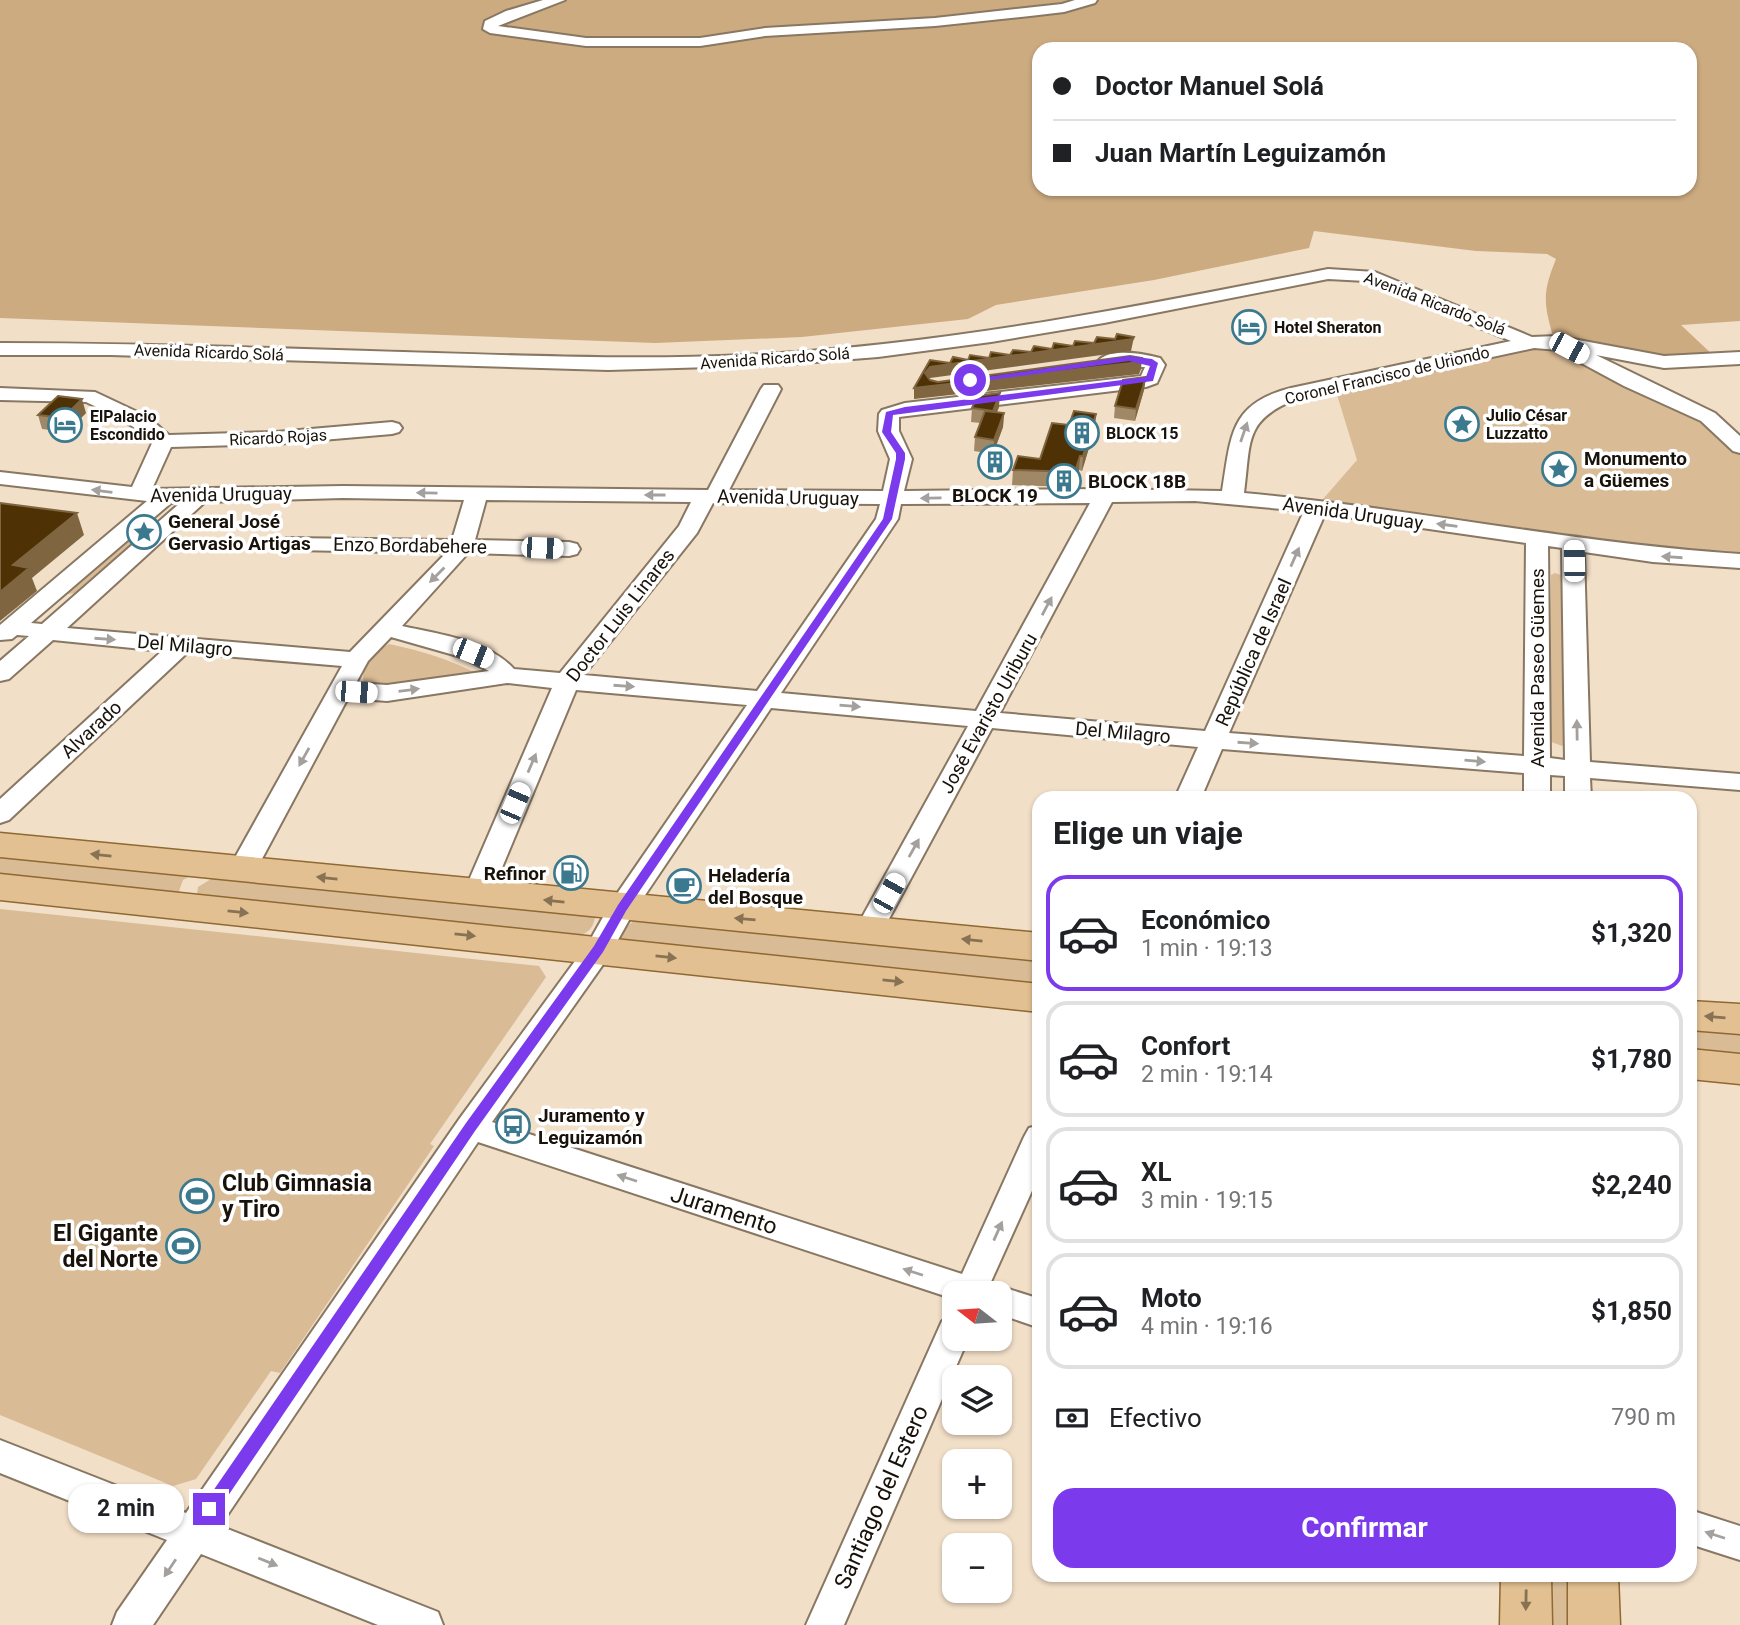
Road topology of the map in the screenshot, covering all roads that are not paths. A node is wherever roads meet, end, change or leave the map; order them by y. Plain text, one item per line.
1 (558, 0) edge
2 (1090, 0) edge
3 (1557, 342) junction
4 (1530, 343) junction
5 (0, 349) edge
6 (1740, 358) edge
7 (1089, 364) edge
8 (771, 389) dead end
9 (0, 394) edge
10 (1708, 417) junction
11 (1740, 424) edge
12 (392, 428) dead end
13 (163, 441) junction
14 (1740, 447) edge
15 (0, 478) edge
16 (477, 494) junction
17 (138, 495) junction
18 (1102, 495) junction
19 (709, 496) junction
20 (165, 497) junction
21 (198, 497) junction
22 (893, 498) junction
23 (1232, 498) junction
24 (1317, 506) junction
25 (1537, 538) junction
26 (294, 543) dead end
27 (1573, 544) junction
28 (462, 545) junction
29 (569, 549) dead end
30 (1740, 561) edge
31 (385, 629) junction
32 (6, 632) edge
33 (48, 633) junction
34 (182, 645) junction
35 (357, 660) junction
36 (0, 674) edge
37 (507, 676) junction
38 (566, 681) junction
39 (341, 690) junction
40 (764, 698) junction
41 (986, 718) junction
42 (1213, 740) junction
43 (1537, 765) junction
44 (1578, 768) junction
45 (1740, 782) edge
46 (1191, 791) edge
47 (1537, 791) edge
48 (1578, 791) edge
49 (0, 814) edge
50 (0, 845) edge
51 (231, 869) junction
52 (0, 887) edge
53 (477, 894) junction
54 (193, 907) junction
55 (622, 908) junction
56 (869, 930) junction
57 (1032, 946) edge
58 (599, 949) junction
59 (1032, 997) edge
60 (1697, 1016) edge
61 (1740, 1019) edge
62 (471, 1127) junction
63 (1032, 1158) edge
64 (985, 1281) edge
65 (942, 1282) edge
66 (1012, 1305) edge
67 (1032, 1311) edge
68 (945, 1351) edge
69 (0, 1456) edge
70 (1697, 1529) edge
71 (194, 1532) junction
72 (1740, 1543) edge
73 (1526, 1582) edge
74 (1593, 1582) edge
75 (131, 1625) edge
76 (424, 1625) edge
77 (825, 1625) edge
78 (1525, 1625) edge
79 (1594, 1625) edge

1 - 2 street
3 - 4 street
3 - 6 street
3 - 10 street
4 - 5 street, Avenida Ricardo Solá
23 -> 4 street, Coronel Francisco de Uriondo
7 - 22 street
8 - 19 street, Doctor Luis Linares
9 - 13 street
10 - 11 street
10 - 14 street
12 - 13 street, Ricardo Rojas
13 - 17 street
17 -> 15 street, Avenida Uruguay
19 -> 16 street, Avenida Uruguay
16 -> 21 street, Avenida Uruguay
16 - 28 street
17 - 20 street, Avenida Uruguay
18 -> 22 street, Avenida Uruguay
18 - 23 street, Avenida Uruguay
41 -> 18 street, José Evaristo Uriburu
19 - 22 street, Avenida Uruguay
19 - 38 street, Doctor Luis Linares
20 - 21 street, Avenida Uruguay
20 - 32 street
21 - 33 street
22 - 40 street
23 - 24 street, Avenida Uruguay
25 -> 24 street, Avenida Uruguay
42 -> 24 street, República de Israel
25 - 27 street, Avenida Uruguay
25 - 43 street, Avenida Paseo Güemes
26 - 28 street, Enzo Bordabehere
30 -> 27 street, Avenida Uruguay
44 -> 27 street, Avenida Paseo Güemes
28 - 29 street, Enzo Bordabehere
28 -> 31 street
31 - 35 street
31 - 37 street
32 - 33 street, Del Milagro
33 -> 34 street, Del Milagro
33 - 36 street
34 - 35 street, Del Milagro
34 - 49 street, Alvarado
35 - 39 street
37 - 38 street, Del Milagro
39 -> 37 street, Del Milagro
38 -> 40 street, Del Milagro
53 -> 38 street, Doctor Luis Linares
39 -> 51 street
40 -> 41 street, Del Milagro
40 - 55 street
41 - 42 street, Del Milagro
56 -> 41 street, José Evaristo Uriburu
42 -> 43 street, Del Milagro
42 - 46 street, República de Israel
43 - 44 street, Del Milagro
43 - 47 street, Avenida Paseo Güemes
44 - 45 street, Del Milagro
44 - 48 street, Avenida Paseo Güemes
51 -> 50 main road
53 -> 51 main road
51 - 54 main road
52 - 54 main road
55 -> 53 main road
54 -> 58 main road
56 -> 55 main road
55 - 58 street
57 -> 56 main road
58 -> 59 main road
58 - 62 street
61 -> 60 main road
65 -> 62 street, Juramento
62 - 71 street
64 -> 63 street
66 - 67 street, Juramento
68 - 77 street, Santiago del Estero
69 - 71 street
72 -> 70 street
71 -> 75 street
71 -> 76 street
73 -> 78 main road
74 - 79 main road

